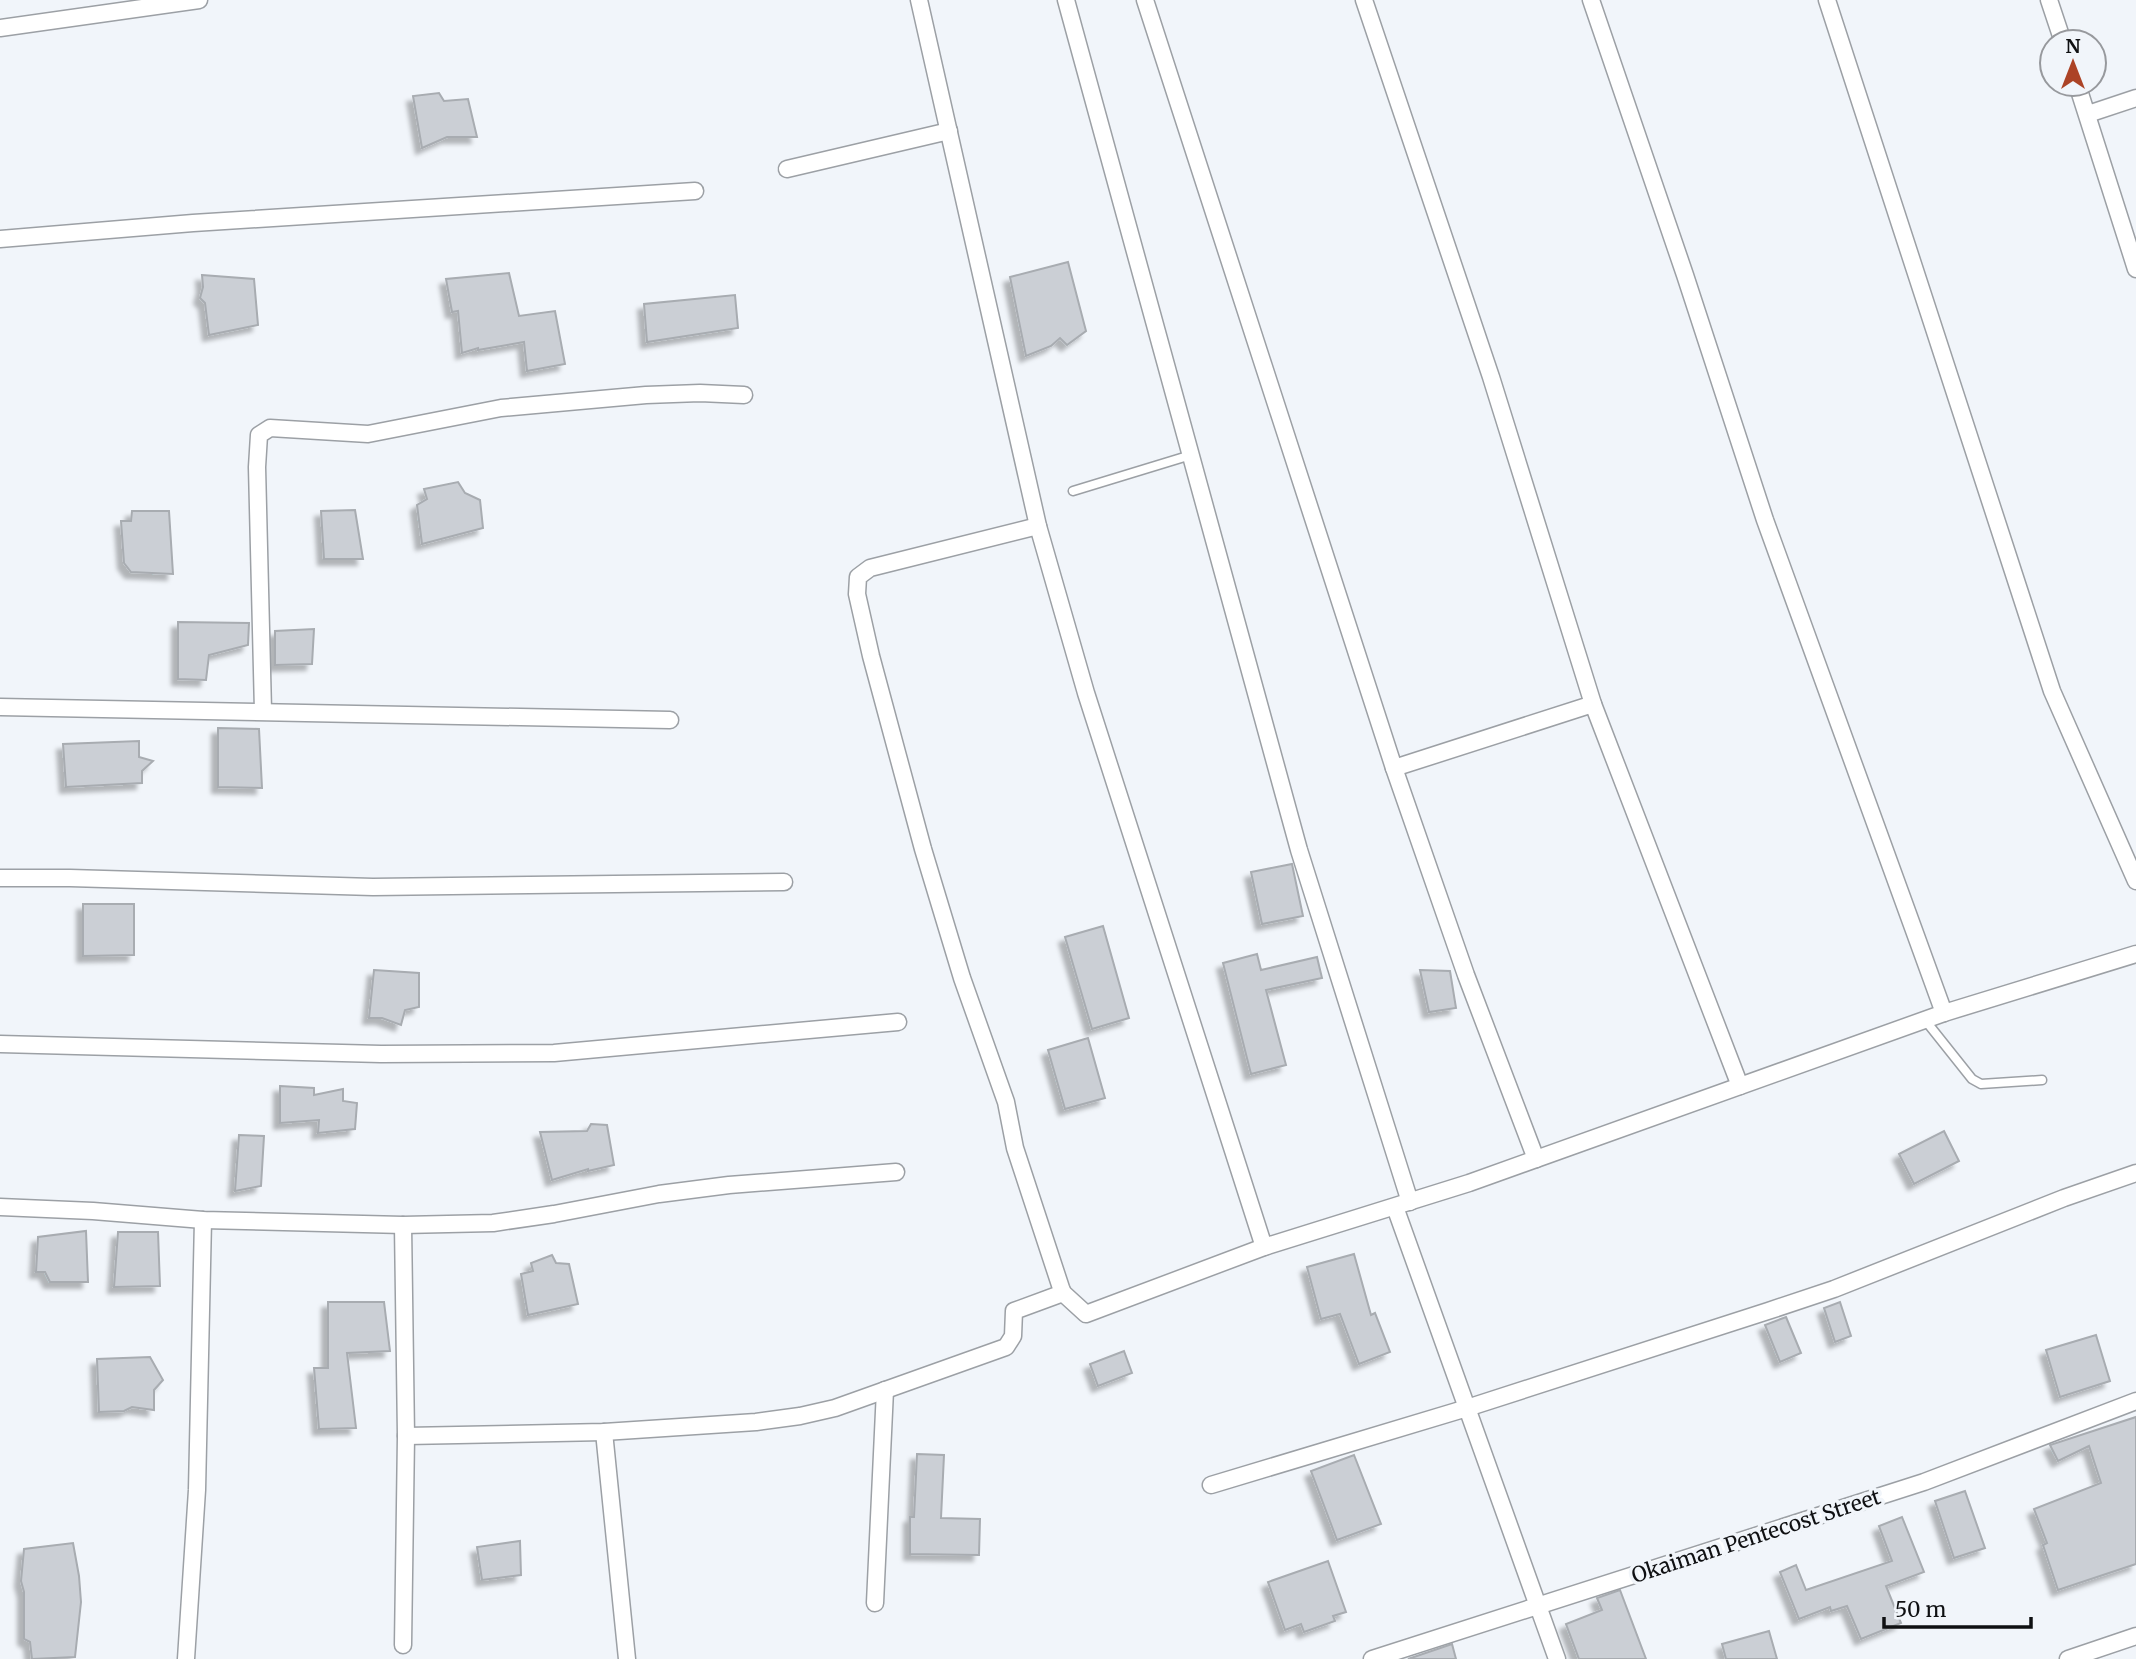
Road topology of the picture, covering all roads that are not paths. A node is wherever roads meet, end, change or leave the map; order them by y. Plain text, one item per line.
1 (199, 0) edge
2 (919, 0) edge
3 (1066, 0) edge
4 (1145, 0) edge
5 (1364, 0) edge
6 (1591, 0) edge
7 (1827, 0) edge
8 (2049, 0) edge
9 (173, 2) edge
10 (0, 28) edge
11 (2058, 28) edge
12 (2136, 97) edge
13 (2082, 98) edge
14 (2088, 114) junction
15 (949, 131) junction
16 (787, 169) dead end
17 (695, 191) dead end
18 (0, 239) edge
19 (2136, 270) edge
20 (744, 395) dead end
21 (1191, 455) junction
22 (1073, 491) dead end
23 (1038, 526) junction
24 (1593, 704) junction
25 (0, 707) edge
26 (263, 711) junction
27 (670, 720) dead end
28 (1394, 768) junction
29 (0, 878) edge
30 (2136, 881) edge
31 (784, 882) dead end
32 (2136, 954) edge
33 (1944, 1013) junction
34 (1925, 1020) junction
35 (898, 1022) dead end
36 (0, 1044) edge
37 (2042, 1080) dead end
38 (1741, 1086) junction
39 (1536, 1159) junction
40 (896, 1171) dead end
41 (2136, 1173) edge
42 (1402, 1204) junction
43 (0, 1207) edge
44 (203, 1220) junction
45 (403, 1225) junction
46 (1264, 1247) junction
47 (1058, 1294) junction
48 (886, 1390) junction
49 (2136, 1402) edge
50 (1467, 1408) junction
51 (604, 1432) junction
52 (406, 1436) junction
53 (1211, 1485) dead end
54 (875, 1603) dead end
55 (1539, 1606) junction
56 (2136, 1636) edge
57 (403, 1645) dead end
58 (1396, 1656) edge
59 (186, 1659) edge
60 (627, 1659) edge
61 (1372, 1659) edge
62 (1557, 1659) edge
63 (2068, 1659) edge

1 - 9 street
2 - 15 street
3 - 21 street
4 - 28 street
5 - 24 street
6 - 33 street
7 - 30 street
8 - 11 street
9 - 10 street
12 - 14 street
13 - 14 street
14 - 19 street
15 - 16 street
15 - 23 street
17 - 18 street
20 - 26 street
21 - 22 lane
21 - 42 street
23 - 46 street
23 - 47 street
24 - 28 street
24 - 38 street
25 - 26 street
26 - 27 street
28 - 39 street
29 - 31 street
32 - 33 street
33 - 34 street
34 - 37 lane
34 - 38 street
35 - 36 street
38 - 39 street
39 - 42 street
40 - 45 street
41 - 50 street
42 - 46 street
42 - 50 street
43 - 44 street
44 - 45 street
44 - 59 street
45 - 52 street
46 - 47 street
47 - 48 street
48 - 51 street
48 - 54 street
49 - 55 street, Okaiman Pentecost Street
50 - 53 street
50 - 55 street
51 - 52 street
51 - 60 street
52 - 57 street
55 - 58 street, Okaiman Pentecost Street
55 - 62 street
56 - 63 street
58 - 61 street, Okaiman Pentecost Street

